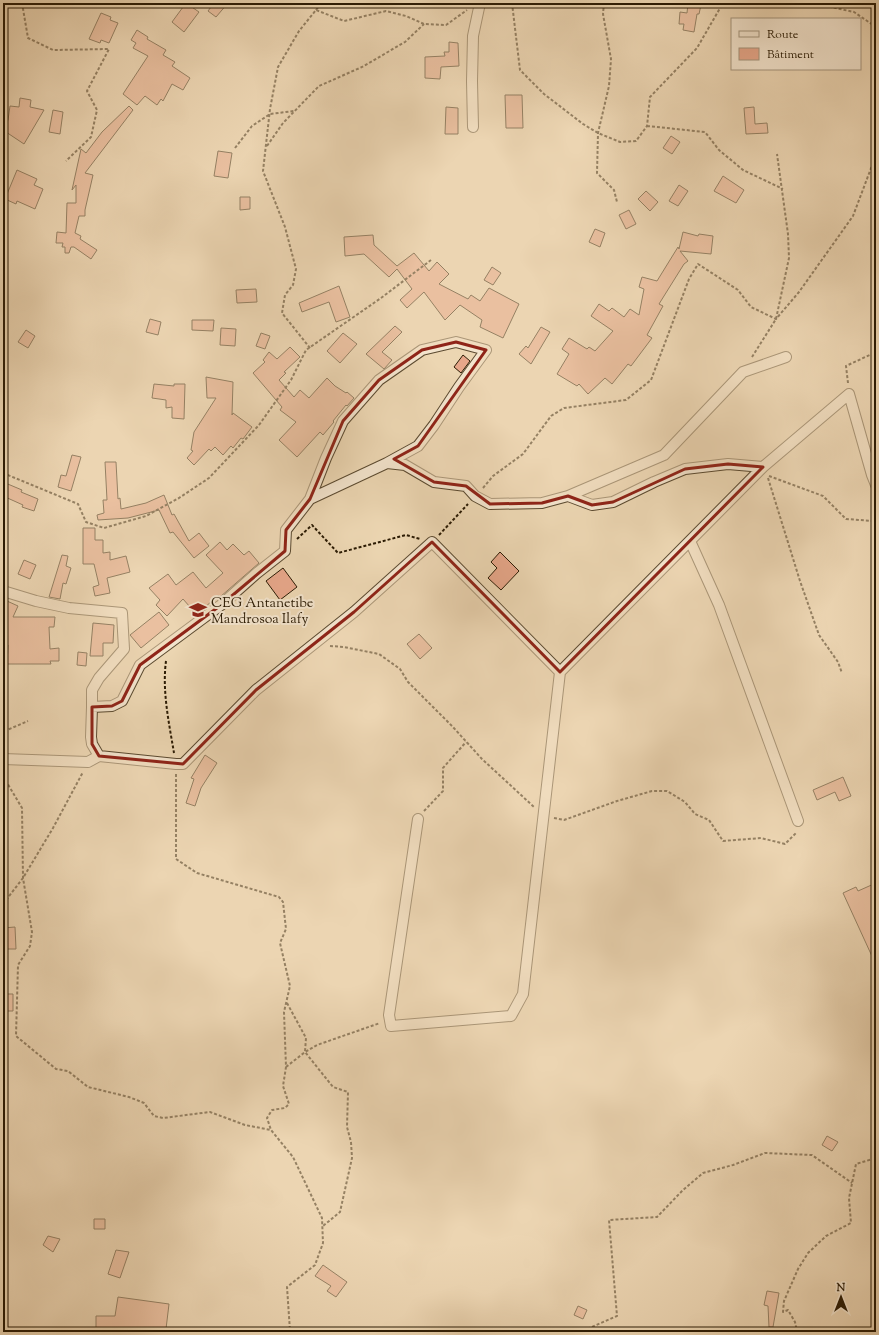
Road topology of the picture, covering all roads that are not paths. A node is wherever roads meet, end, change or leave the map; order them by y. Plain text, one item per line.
1 (480, 3) edge
2 (473, 127) dead end
3 (786, 357) dead end
4 (387, 463) junction
5 (763, 467) junction
6 (876, 485) edge
7 (568, 496) junction
8 (310, 499) junction
9 (690, 541) junction
10 (3, 591) edge
11 (560, 672) junction
12 (92, 707) junction
13 (99, 756) junction
14 (3, 759) edge
15 (418, 819) road end
16 (798, 821) dead end

1 - 2 street
3 - 7 street
4 - 7 street
4 - 8 street
4 - 8 street
5 - 6 street
5 - 7 street
5 - 9 street
8 - 12 street
9 - 11 street
9 - 16 street
10 - 12 street
11 - 13 street
11 - 15 street
12 - 13 street
13 - 14 street

